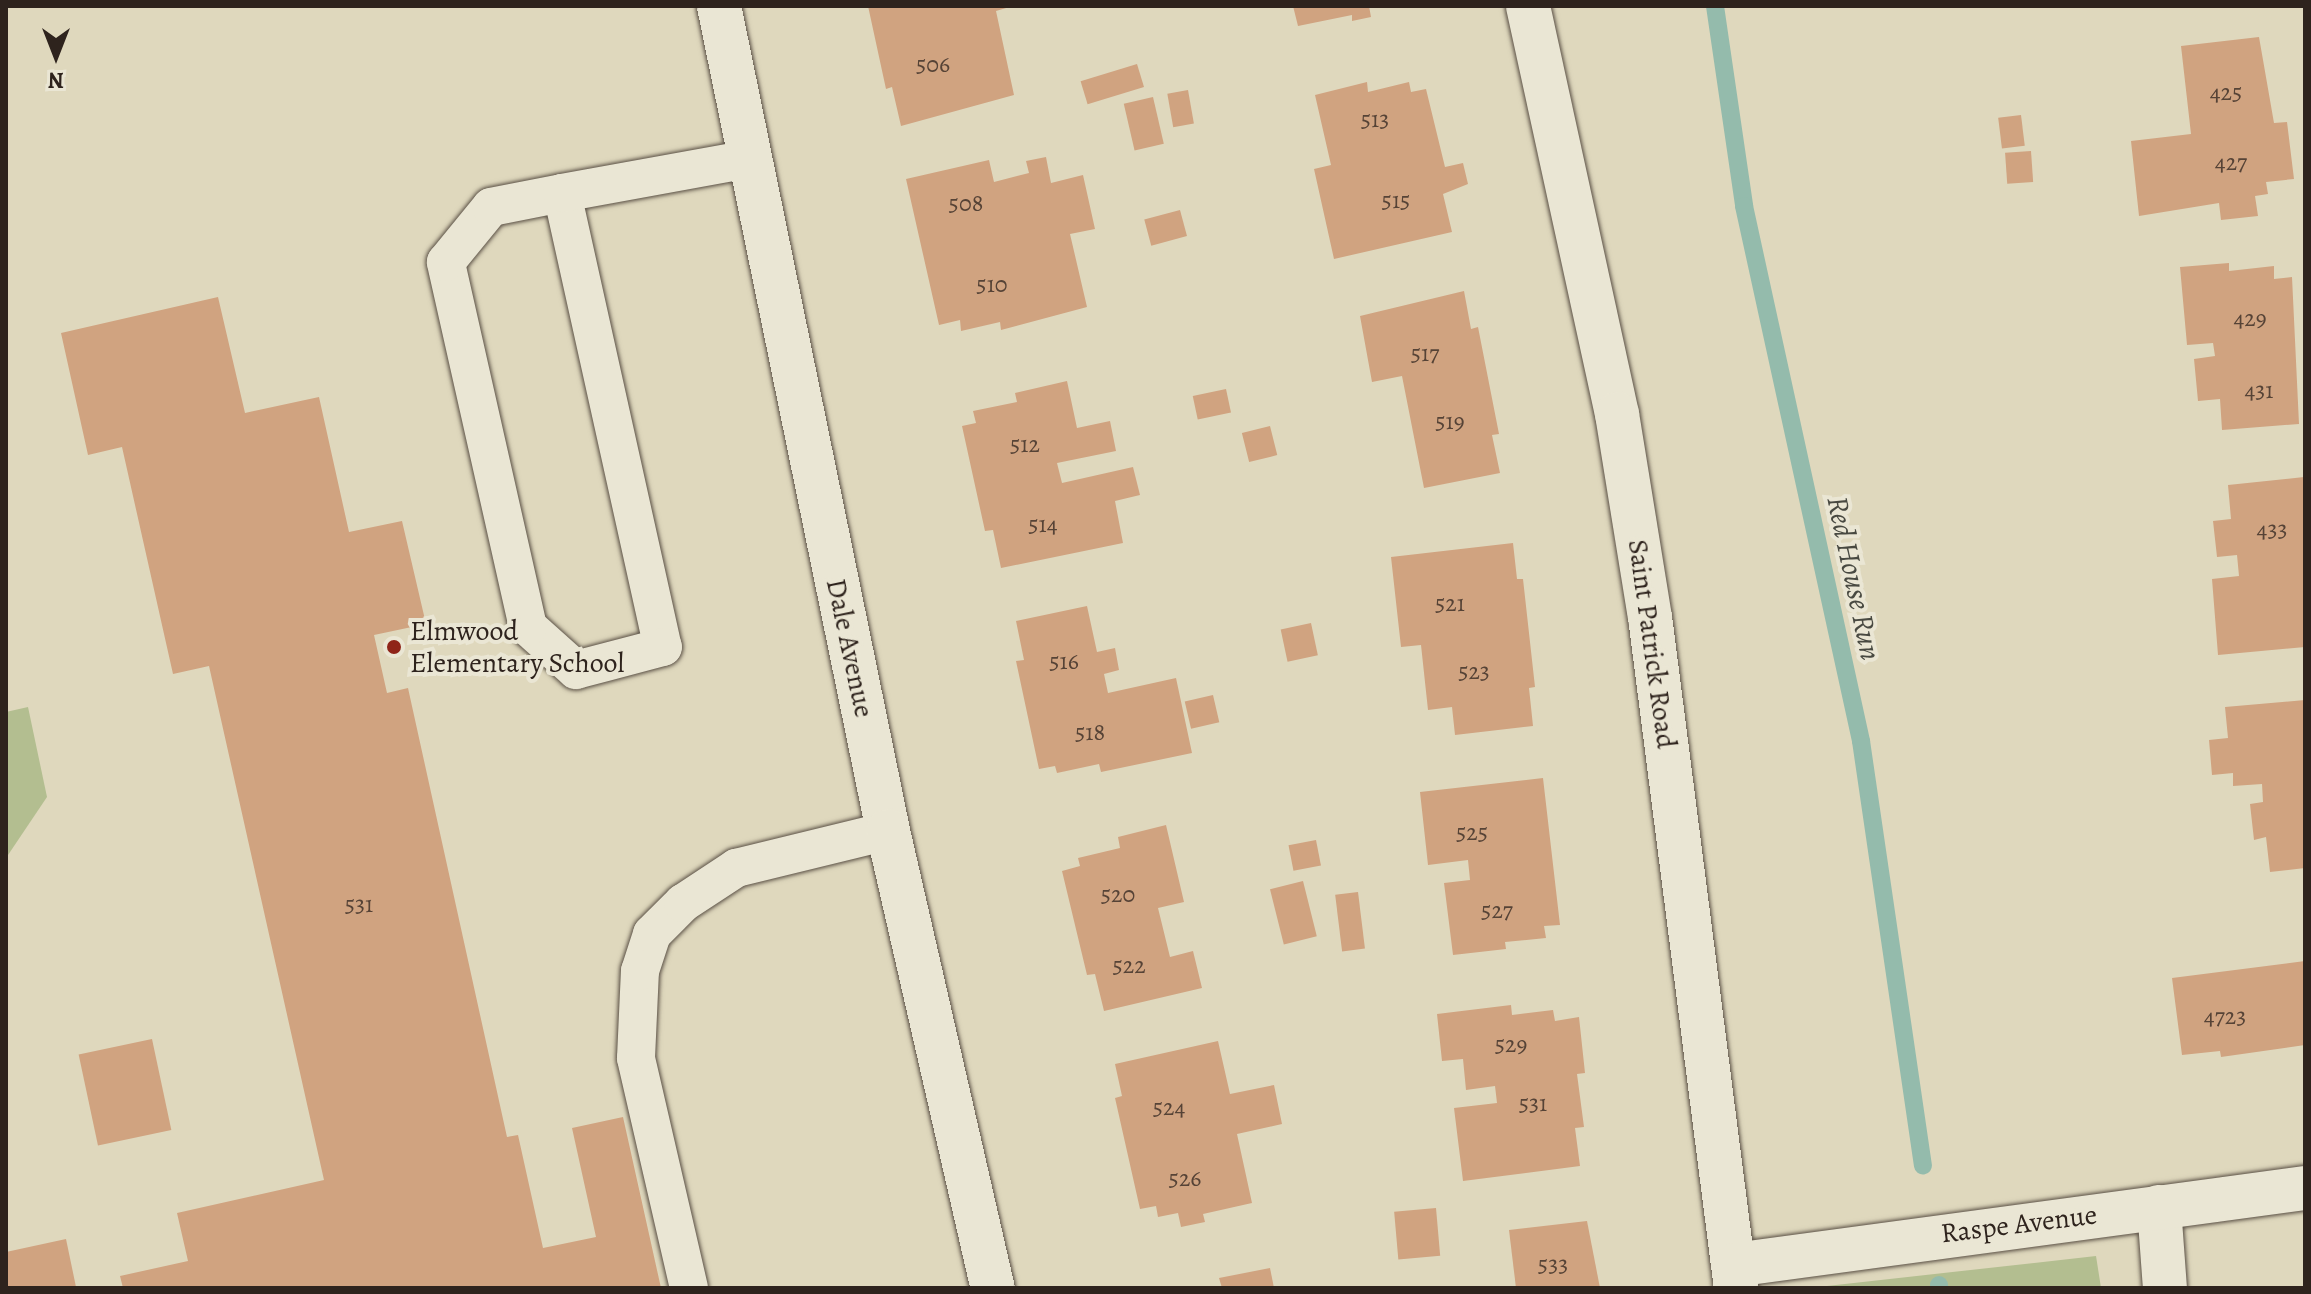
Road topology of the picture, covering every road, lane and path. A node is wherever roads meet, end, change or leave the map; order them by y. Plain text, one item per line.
1 (719, 6) edge
2 (1528, 6) edge
3 (750, 159) junction
4 (562, 193) junction
5 (888, 831) junction
6 (2305, 1188) edge
7 (2159, 1207) junction
8 (1735, 1276) edge
9 (689, 1288) edge
10 (993, 1288) edge
11 (2165, 1288) edge

1 - 3 street, Dale Avenue
2 - 8 street, Saint Patrick Road
3 - 4 lane
3 - 5 street, Dale Avenue
4 - 4 lane
5 - 9 lane
5 - 10 street, Dale Avenue
6 - 7 street, Raspe Avenue
7 - 8 street, Raspe Avenue
7 - 11 street

